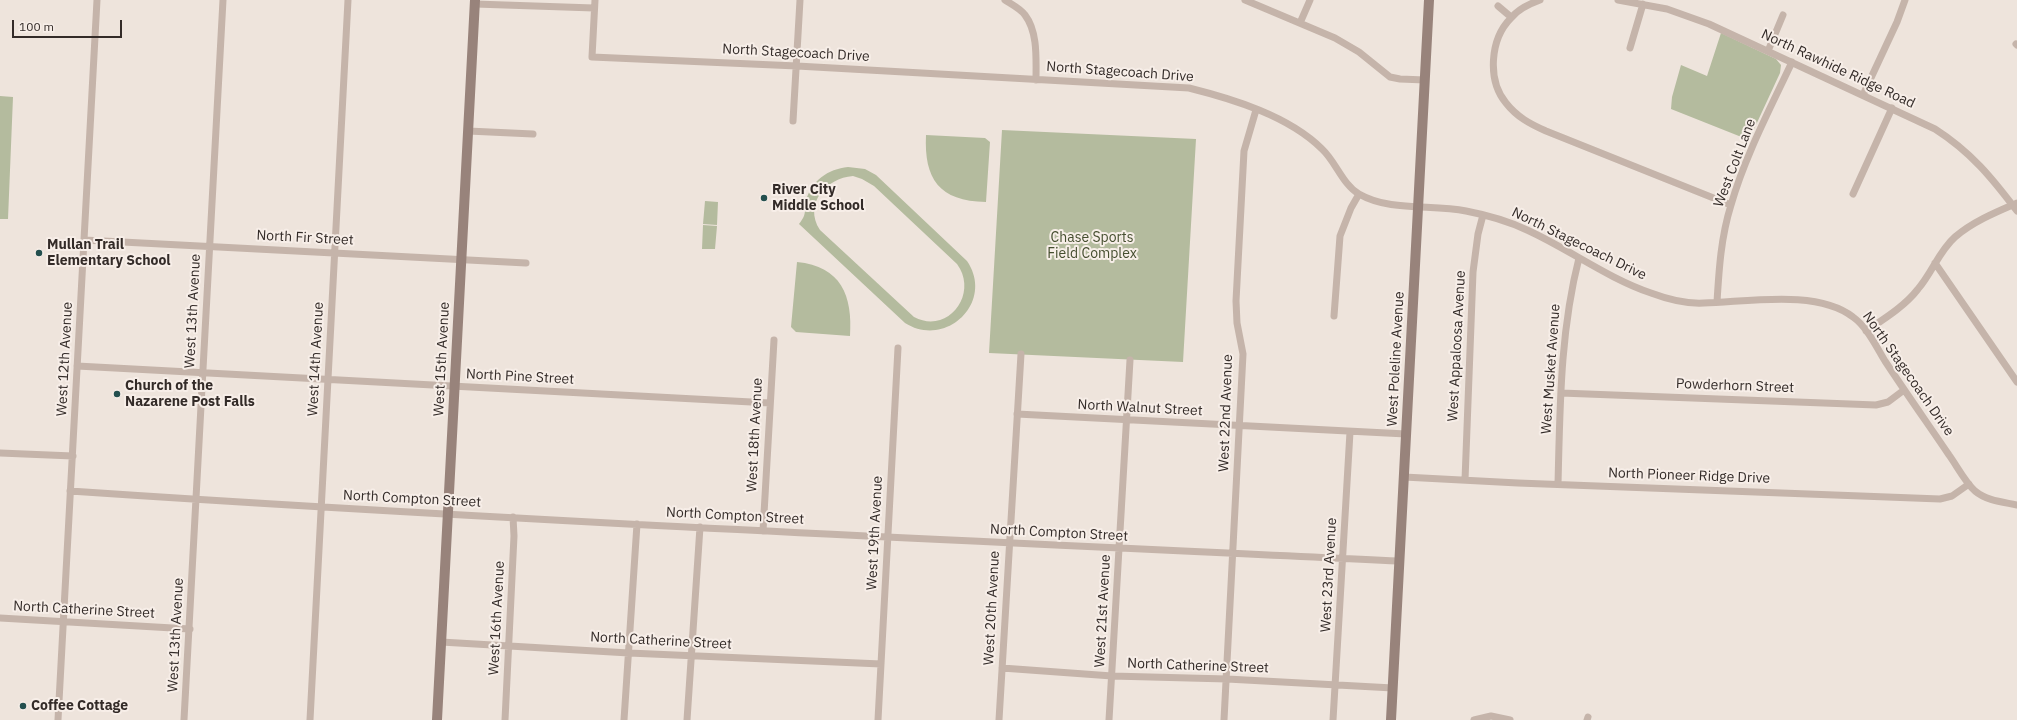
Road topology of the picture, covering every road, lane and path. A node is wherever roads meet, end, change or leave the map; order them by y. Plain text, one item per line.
1 (97, 0) edge
2 (223, 0) edge
3 (348, 0) edge
4 (595, 0) edge
5 (800, 0) edge
6 (1005, 0) edge
7 (1245, 0) edge
8 (1310, 0) edge
9 (1429, 0) edge
10 (1540, 0) edge
11 (1618, 0) edge
12 (1905, 0) edge
13 (475, 2) edge
14 (1643, 4) junction
15 (1498, 6) dead end
16 (594, 8) junction
17 (1783, 16) dead end
18 (1511, 17) junction
19 (1300, 23) junction
20 (1630, 48) dead end
21 (1768, 51) junction
22 (1792, 62) junction
23 (797, 66) junction
24 (1036, 80) junction
25 (1425, 80) junction
26 (1863, 95) junction
27 (1892, 108) junction
28 (1256, 110) junction
29 (793, 121) dead end
30 (468, 131) junction
31 (533, 134) dead end
32 (1359, 194) junction
33 (1853, 194) dead end
34 (1731, 205) junction
35 (1419, 206) junction
36 (2016, 206) edge
37 (1483, 215) junction
38 (84, 240) junction
39 (210, 246) junction
40 (335, 252) junction
41 (1579, 258) junction
42 (461, 259) junction
43 (526, 263) dead end
44 (1935, 263) junction
45 (1717, 302) junction
46 (1334, 316) dead end
47 (1866, 331) junction
48 (774, 340) dead end
49 (898, 348) dead end
50 (1021, 354) dead end
51 (1130, 360) dead end
52 (77, 366) junction
53 (203, 372) junction
54 (328, 379) junction
55 (2017, 382) edge
56 (455, 387) junction
57 (1904, 390) junction
58 (1561, 393) junction
59 (770, 403) junction
60 (1017, 414) junction
61 (1126, 420) junction
62 (1239, 426) junction
63 (1350, 432) junction
64 (1406, 434) junction
65 (0, 452) edge
66 (73, 456) junction
67 (1404, 476) junction
68 (1465, 480) junction
69 (1558, 484) junction
70 (1969, 484) junction
71 (70, 491) junction
72 (196, 500) junction
73 (2017, 505) edge
74 (321, 507) junction
75 (448, 514) junction
76 (513, 517) junction
77 (637, 524) junction
78 (700, 527) junction
79 (763, 531) junction
80 (887, 538) junction
81 (1009, 543) junction
82 (1119, 549) junction
83 (1232, 554) junction
84 (1342, 558) junction
85 (1399, 561) junction
86 (0, 618) edge
87 (64, 622) junction
88 (190, 629) junction
89 (441, 642) junction
90 (509, 646) junction
91 (629, 653) junction
92 (691, 655) junction
93 (881, 664) junction
94 (1002, 668) junction
95 (1112, 676) junction
96 (1227, 679) junction
97 (1335, 685) junction
98 (1393, 688) junction
99 (58, 720) edge
100 (184, 720) edge
101 (310, 720) edge
102 (437, 720) edge
103 (505, 720) edge
104 (624, 720) edge
105 (687, 720) edge
106 (878, 720) edge
107 (999, 720) edge
108 (1110, 720) edge
109 (1224, 720) edge
110 (1333, 720) edge
111 (1391, 720) edge
112 (1474, 720) edge
113 (1510, 720) edge

1 - 38 street, West 12th Avenue
2 - 39 street, West 13th Avenue
3 - 40 street, West 14th Avenue
4 - 16 street
5 - 23 street
6 - 24 street
7 - 19 street
8 - 19 street
9 - 25 street, West Poleline Avenue
10 - 18 street
11 - 14 street, North Rawhide Ridge Road
12 - 26 street
13 - 16 street
13 - 30 street, West 15th Avenue
14 - 20 street
14 - 21 street, North Rawhide Ridge Road
15 - 18 street
16 - 23 street, North Stagecoach Drive
17 - 21 street
18 - 34 street
19 - 25 street
21 - 22 street, North Rawhide Ridge Road
22 - 26 street, North Rawhide Ridge Road
22 - 34 street, West Colt Lane
23 - 24 street, North Stagecoach Drive
23 - 29 street
24 - 28 street, North Stagecoach Drive
25 - 35 street, West Poleline Avenue
26 - 27 street, North Rawhide Ridge Road
27 - 33 street
27 - 36 street, North Rawhide Ridge Road
28 - 32 street, North Stagecoach Drive
28 - 62 street, West 22nd Avenue
30 - 31 street
30 - 42 street, West 15th Avenue
32 - 35 street, North Stagecoach Drive
32 - 46 street
34 - 45 street, West Colt Lane
35 - 37 street, North Stagecoach Drive
35 - 64 street, West Poleline Avenue
36 - 44 street
37 - 41 street, North Stagecoach Drive
37 - 68 street, West Appaloosa Avenue
38 - 39 street, North Fir Street
38 - 52 street, West 12th Avenue
39 - 40 street, North Fir Street
39 - 53 street, West 13th Avenue
40 - 42 street, North Fir Street
40 - 54 street, West 14th Avenue
41 - 45 street, North Stagecoach Drive
41 - 58 street, West Musket Avenue
42 - 43 street, North Fir Street
42 - 56 street, West 15th Avenue
44 - 47 street
44 - 55 street
45 - 47 street, North Stagecoach Drive
47 - 57 street, North Stagecoach Drive
48 - 59 street, West 18th Avenue
49 - 80 street, West 19th Avenue
50 - 60 street, West 20th Avenue
51 - 61 street, West 21st Avenue
52 - 53 street, North Pine Street
52 - 66 street, West 12th Avenue
53 - 54 street, North Pine Street
53 - 72 street, West 13th Avenue
54 - 56 street, North Pine Street
54 - 74 street, West 14th Avenue
56 - 59 street, North Pine Street
56 - 75 street, West 15th Avenue
57 - 58 street, Powderhorn Street
57 - 70 street, North Stagecoach Drive
58 - 69 street, West Musket Avenue
59 - 79 street, West 18th Avenue
60 - 61 street, North Walnut Street
60 - 81 street, West 20th Avenue
61 - 62 street, North Walnut Street
61 - 82 street, West 21st Avenue
62 - 63 street, North Walnut Street
62 - 83 street, West 22nd Avenue
63 - 64 street, North Walnut Street
63 - 84 street, West 23rd Avenue
64 - 67 street, West Poleline Avenue
65 - 66 street
66 - 71 street, West 12th Avenue
67 - 68 street, North Pioneer Ridge Drive
67 - 85 street, West Poleline Avenue
68 - 69 street, North Pioneer Ridge Drive
69 - 70 street, North Pioneer Ridge Drive
70 - 73 street, North Stagecoach Drive
71 - 72 street, North Compton Street
71 - 87 street, West 12th Avenue
72 - 74 street, North Compton Street
72 - 88 street, West 13th Avenue
74 - 75 street, North Compton Street
74 - 101 street, West 14th Avenue
75 - 76 street, North Compton Street
75 - 89 street, West 15th Avenue
76 - 77 street, North Compton Street
76 - 90 street, West 16th Avenue
77 - 78 street, North Compton Street
77 - 91 street
78 - 79 street, North Compton Street
78 - 92 street
79 - 80 street, North Compton Street
80 - 81 street, North Compton Street
80 - 93 street, West 19th Avenue
81 - 82 street, North Compton Street
81 - 94 street, West 20th Avenue
82 - 83 street, North Compton Street
82 - 95 street, West 21st Avenue
83 - 84 street, North Compton Street
83 - 96 street, West 22nd Avenue
84 - 85 street, North Compton Street
84 - 97 street, West 23rd Avenue
85 - 98 street, West Poleline Avenue
86 - 87 street, North Catherine Street
87 - 88 street, North Catherine Street
87 - 99 street, West 12th Avenue
88 - 100 street, West 13th Avenue
89 - 90 street, North Catherine Street
89 - 102 street, West 15th Avenue
90 - 91 street, North Catherine Street
90 - 103 street, West 16th Avenue
91 - 92 street, North Catherine Street
91 - 104 street
92 - 93 street, North Catherine Street
92 - 105 street
93 - 106 street, West 19th Avenue
94 - 95 street, North Catherine Street
94 - 107 street, West 20th Avenue
95 - 96 street, North Catherine Street
95 - 108 street, West 21st Avenue
96 - 97 street, North Catherine Street
96 - 109 street, West 22nd Avenue
97 - 98 street, North Catherine Street
97 - 110 street, West 23rd Avenue
98 - 111 street, West Poleline Avenue
112 - 113 street

